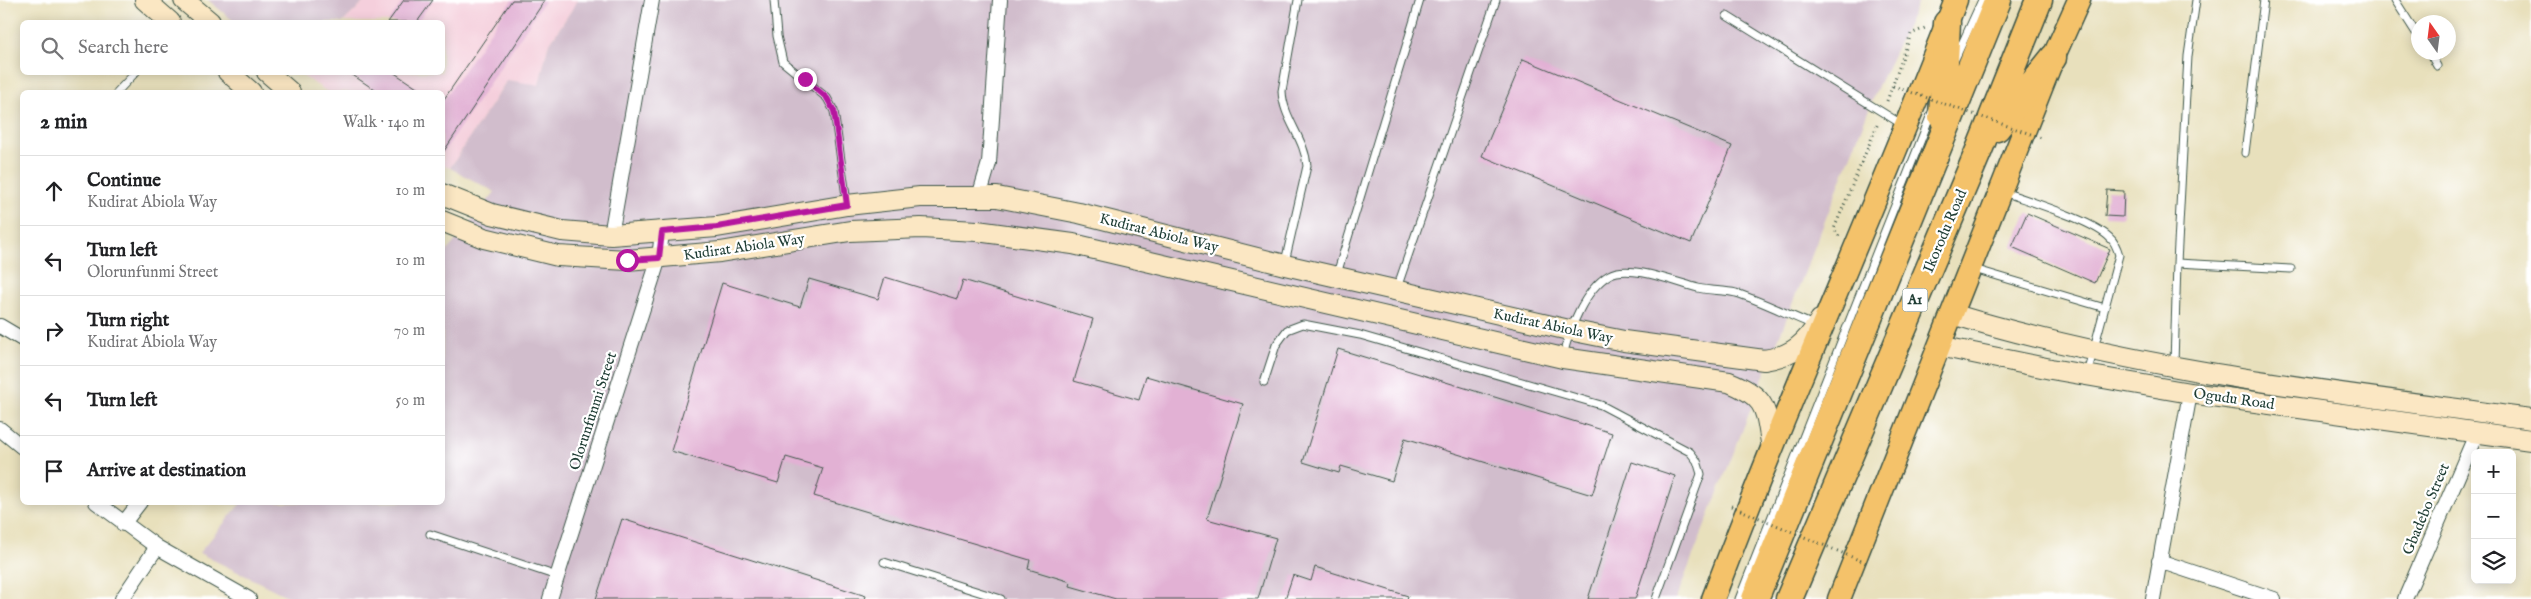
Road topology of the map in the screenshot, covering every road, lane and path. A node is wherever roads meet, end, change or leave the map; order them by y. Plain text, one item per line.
1 (184, 0) edge
2 (652, 0) edge
3 (774, 0) edge
4 (1000, 0) edge
5 (1298, 0) edge
6 (1420, 0) edge
7 (1496, 0) edge
8 (1982, 0) edge
9 (1998, 0) edge
10 (2039, 0) edge
11 (2079, 0) edge
12 (2196, 0) edge
13 (2264, 0) edge
14 (2395, 0) edge
15 (153, 3) edge
16 (1951, 12) edge
17 (1727, 16) dead end
18 (168, 20) edge
19 (208, 20) edge
20 (2411, 25) edge
21 (1912, 34) dead end
22 (2053, 58) junction
23 (2434, 60) edge
24 (2437, 66) dead end
25 (133, 75) edge
26 (231, 75) edge
27 (270, 75) edge
28 (1944, 83) junction
29 (1893, 86) junction
30 (119, 90) edge
31 (249, 90) edge
32 (288, 90) edge
33 (2016, 91) dead end
34 (1886, 104) dead end
35 (1878, 122) dead end
36 (1905, 126) junction
37 (1994, 134) junction
38 (1942, 135) junction
39 (2042, 138) dead end
40 (2246, 153) dead end
41 (2002, 191) junction
42 (445, 195) edge
43 (979, 197) junction
44 (847, 205) junction
45 (445, 222) edge
46 (1834, 229) dead end
47 (662, 232) junction
48 (611, 235) junction
49 (659, 258) junction
50 (2176, 263) junction
51 (1285, 265) junction
52 (1971, 268) junction
53 (2291, 269) dead end
54 (1336, 277) junction
55 (1839, 288) junction
56 (1396, 290) junction
57 (2105, 308) junction
58 (1952, 314) junction
59 (0, 326) edge
60 (1816, 326) junction
61 (1569, 330) junction
62 (20, 338) edge
63 (1940, 346) junction
64 (2094, 350) junction
65 (1563, 358) junction
66 (2174, 367) junction
67 (2087, 375) junction
68 (1264, 382) dead end
69 (2190, 393) junction
70 (2531, 419) edge
71 (0, 429) edge
72 (2477, 432) junction
73 (2531, 440) edge
74 (20, 445) edge
75 (1772, 448) junction
76 (100, 505) edge
77 (138, 505) edge
78 (1732, 506) dead end
79 (124, 524) junction
80 (430, 534) dead end
81 (157, 547) junction
82 (2159, 561) junction
83 (884, 562) dead end
84 (1866, 563) dead end
85 (557, 576) junction
86 (1846, 597) edge
87 (122, 599) edge
88 (249, 599) edge
89 (550, 599) edge
90 (1001, 599) edge
91 (1656, 599) edge
92 (1713, 599) edge
93 (1739, 599) edge
94 (1755, 599) edge
95 (1789, 599) edge
96 (2153, 599) edge
97 (2274, 599) edge
98 (2405, 599) edge

1 - 19 main road
2 - 48 street
3 - 44 lane
4 - 43 street
5 - 51 lane
6 - 54 lane
7 - 56 lane
8 - 28 lane
9 - 38 highway, A1
10 - 37 highway, Ikorodu Road / A1
11 - 22 main road
12 - 50 lane
13 - 40 lane
14 - 20 lane
15 - 18 main road
16 - 28 highway
16 - 36 main road
17 - 36 lane
21 - 29 path
22 - 37 highway
22 - 41 main road
23 - 24 lane
25 - 30 lane
26 - 31 main road
27 - 32 main road
28 - 38 highway
28 - 93 lane
29 - 34 path
29 - 39 path, bridge
33 - 37 lane
35 - 46 path
36 - 55 main road
37 - 95 highway, Ikorodu Road / A1
38 - 94 highway, A1
41 - 52 main road
41 - 57 lane
42 - 48 main road, Kudirat Abiola Way
43 - 44 main road, Kudirat Abiola Way
43 - 51 main road, Kudirat Abiola Way
44 - 47 main road, Kudirat Abiola Way
45 - 49 main road, Kudirat Abiola Way
47 - 48 main road, Kudirat Abiola Way
47 - 49 street, Olorunfunmi Street
49 - 65 main road, Kudirat Abiola Way
49 - 85 street, Olorunfunmi Street
50 - 53 lane
50 - 66 lane
51 - 54 main road, Kudirat Abiola Way
52 - 57 lane
52 - 58 main road
54 - 56 main road, Kudirat Abiola Way
55 - 60 main road, Kudirat Abiola Way
55 - 75 main road
56 - 61 main road, Kudirat Abiola Way
57 - 64 lane
58 - 63 main road
58 - 64 main road, Ogudu Road
59 - 62 street
60 - 61 main road, Kudirat Abiola Way
60 - 61 lane
61 - 65 lane
63 - 67 main road, Ogudu Road
63 - 86 main road
64 - 66 main road, Ogudu Road
64 - 67 lane
65 - 75 main road, Kudirat Abiola Way
66 - 70 main road, Ogudu Road
67 - 69 main road, Ogudu Road
68 - 91 lane
69 - 72 main road, Ogudu Road
69 - 82 street
71 - 74 street
72 - 73 main road, Ogudu Road
72 - 98 street, Gbadebo Street
75 - 92 main road
76 - 79 street
77 - 79 street
78 - 84 path, bridge
79 - 81 street
80 - 85 lane
81 - 87 street
81 - 88 street
82 - 96 street
82 - 97 street
83 - 90 lane
85 - 89 street, Olorunfunmi Street

